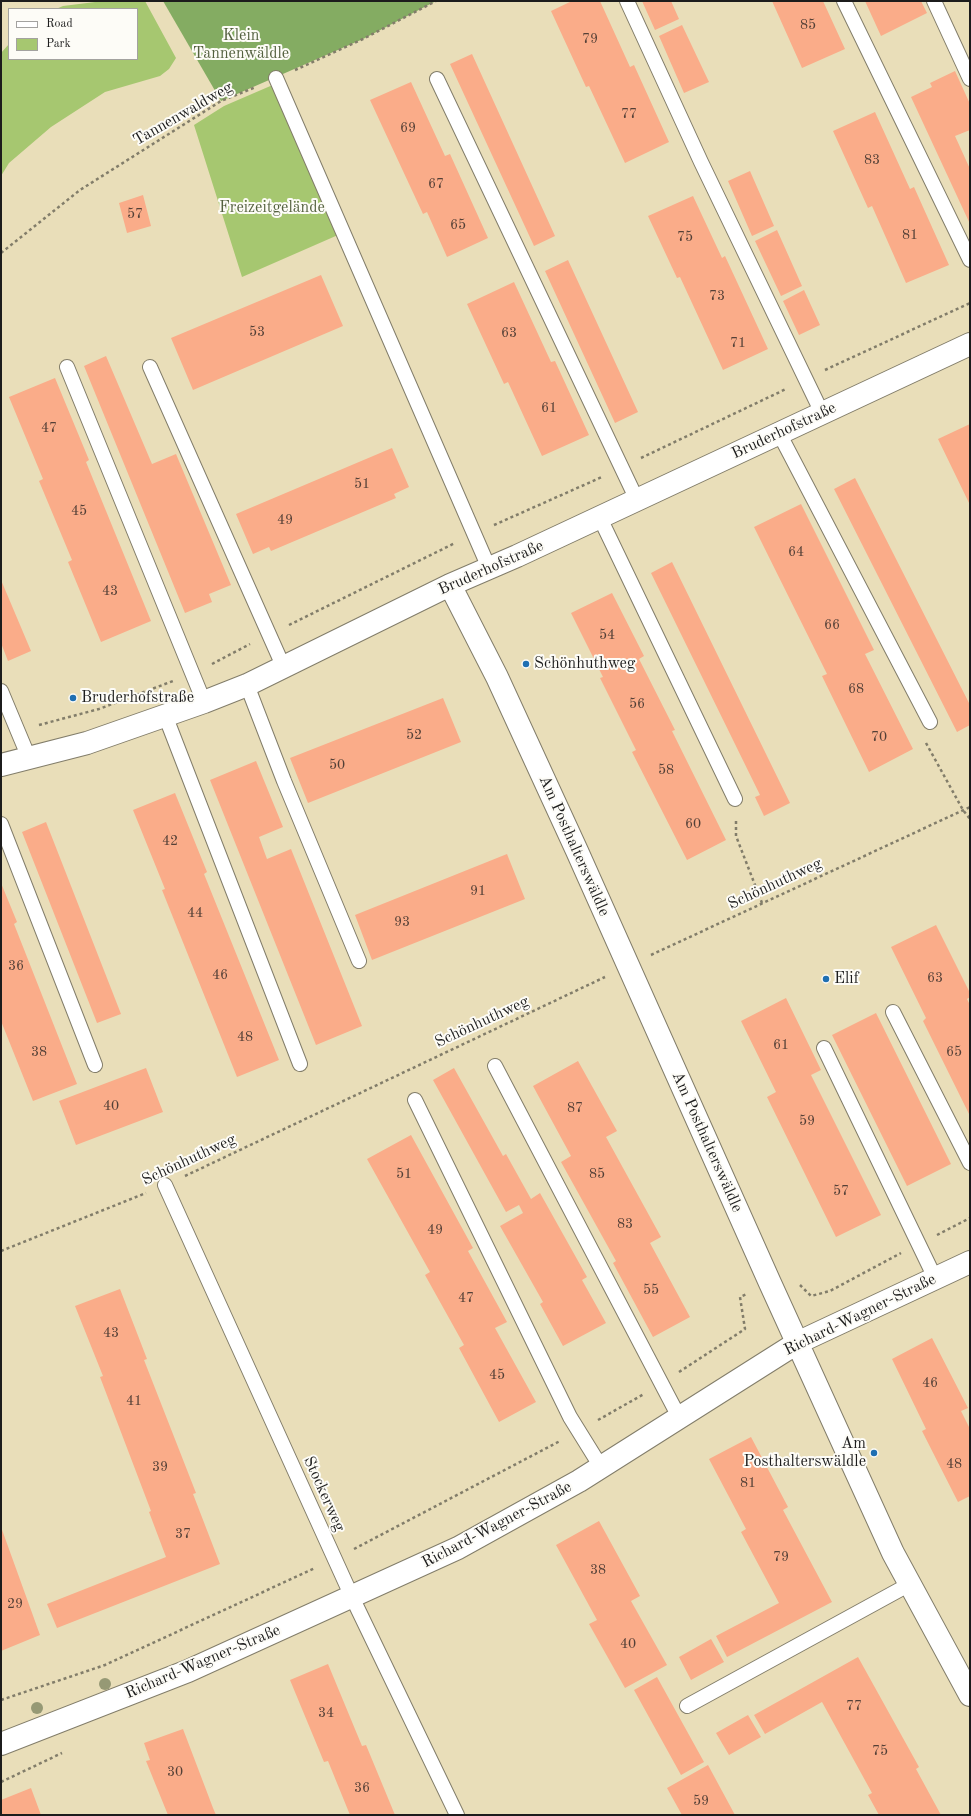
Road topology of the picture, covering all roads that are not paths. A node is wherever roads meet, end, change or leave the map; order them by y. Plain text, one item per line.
1 (627, 1) edge
2 (844, 1) edge
3 (934, 1) edge
4 (276, 78) road end
5 (437, 79) dead end
6 (970, 79) edge
7 (970, 260) edge
8 (970, 344) edge
9 (67, 367) dead end
10 (150, 367) dead end
11 (822, 413) junction
12 (779, 433) junction
13 (638, 500) junction
14 (600, 518) junction
15 (489, 568) junction
16 (450, 585) junction
17 (284, 668) junction
18 (247, 686) junction
19 (1, 691) edge
20 (204, 702) junction
21 (165, 715) junction
22 (930, 722) road end
23 (29, 758) junction
24 (1, 765) edge
25 (735, 799) road end
26 (1, 824) edge
27 (358, 961) dead end
28 (894, 1012) dead end
29 (824, 1048) dead end
30 (300, 1064) dead end
31 (95, 1065) dead end
32 (495, 1066) dead end
33 (415, 1100) dead end
34 (970, 1163) edge
35 (165, 1185) road end
36 (970, 1262) edge
37 (935, 1278) junction
38 (797, 1343) junction
39 (679, 1418) junction
40 (601, 1467) junction
41 (910, 1584) junction
42 (352, 1597) junction
43 (970, 1695) edge
44 (687, 1706) dead end
45 (1, 1744) edge
46 (457, 1815) edge

1 - 11 lane
2 - 7 lane
3 - 6 lane
4 - 15 lane
5 - 13 lane
8 - 11 street, Bruderhofstraße
9 - 20 lane
10 - 17 lane
11 - 12 street, Bruderhofstraße
12 - 13 street, Bruderhofstraße
12 - 22 lane
13 - 14 street, Bruderhofstraße
14 - 15 street, Bruderhofstraße
14 - 25 lane
15 - 16 street, Bruderhofstraße
16 - 17 street, Bruderhofstraße
16 - 38 street, Am Posthalterswäldle
17 - 18 street, Bruderhofstraße
18 - 20 street, Bruderhofstraße
18 - 27 lane
19 - 23 lane
20 - 21 street, Bruderhofstraße
21 - 23 street, Bruderhofstraße
21 - 30 lane
23 - 24 street, Bruderhofstraße
26 - 31 lane
28 - 34 lane
29 - 37 lane
32 - 39 lane
33 - 40 lane
35 - 42 lane, Stockerweg
36 - 37 street, Richard-Wagner-Straße
37 - 38 street, Richard-Wagner-Straße
38 - 39 street, Richard-Wagner-Straße
38 - 41 street, Am Posthalterswäldle
39 - 40 street, Richard-Wagner-Straße
40 - 42 street, Richard-Wagner-Straße
41 - 43 street, Am Posthalterswäldle
41 - 44 lane
42 - 45 street, Richard-Wagner-Straße
42 - 46 lane, Stockerweg

